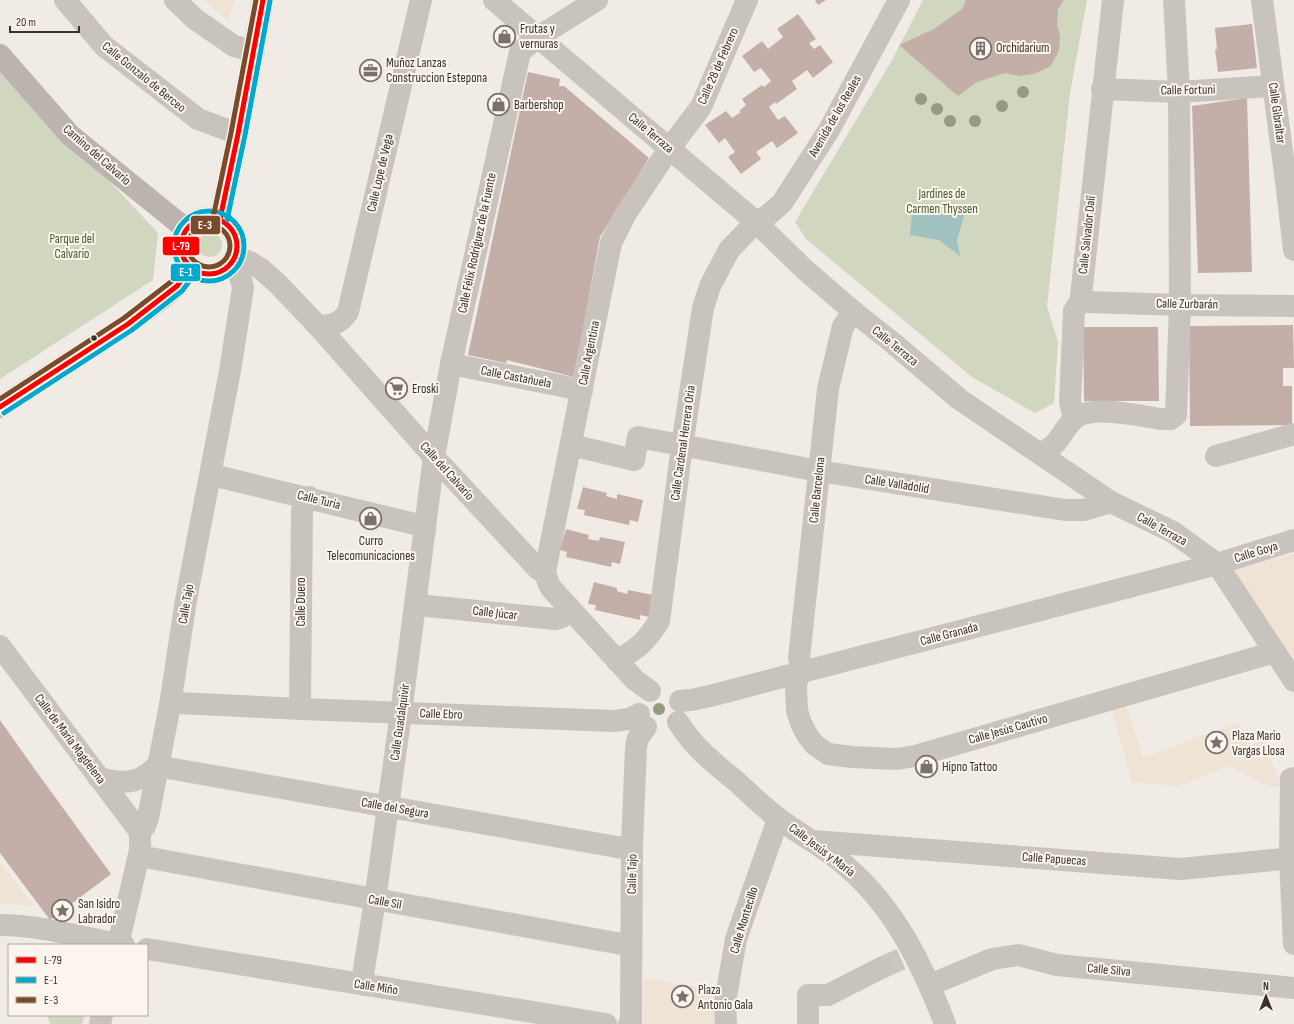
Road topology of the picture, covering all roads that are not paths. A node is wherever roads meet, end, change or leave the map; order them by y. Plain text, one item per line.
1 (65, 0) edge
2 (175, 0) edge
3 (263, 0) edge
4 (421, 0) edge
5 (494, 0) edge
6 (597, 0) edge
7 (747, 0) edge
8 (899, 0) edge
9 (1113, 0) edge
10 (1174, 0) edge
11 (1262, 0) edge
12 (538, 37) junction
13 (254, 50) junction
14 (0, 54) edge
15 (1273, 86) junction
16 (1102, 89) junction
17 (1179, 92) junction
18 (238, 134) junction
19 (669, 149) junction
20 (1291, 188) edge
21 (220, 219) junction
22 (756, 222) junction
23 (186, 229) junction
24 (1294, 250) edge
25 (233, 261) junction
26 (191, 267) junction
27 (1083, 297) junction
28 (1180, 305) junction
29 (1294, 306) edge
30 (854, 312) junction
31 (318, 326) junction
32 (451, 364) junction
33 (582, 390) junction
34 (0, 407) edge
35 (1074, 419) junction
36 (1294, 434) edge
37 (572, 445) junction
38 (682, 446) junction
39 (1040, 453) junction
40 (1216, 456) dead end
41 (434, 457) junction
42 (819, 471) junction
43 (212, 472) junction
44 (308, 497) junction
45 (1111, 502) junction
46 (425, 531) junction
47 (1294, 540) edge
48 (1217, 564) junction
49 (545, 572) junction
50 (417, 600) junction
51 (569, 607) junction
52 (0, 646) edge
53 (1276, 652) junction
54 (617, 661) junction
55 (802, 672) junction
56 (1294, 681) edge
57 (650, 691) junction
58 (170, 705) junction
59 (302, 709) junction
60 (679, 711) junction
61 (402, 713) junction
62 (642, 720) junction
63 (159, 764) junction
64 (98, 777) junction
65 (1294, 778) edge
66 (388, 807) junction
67 (778, 819) junction
68 (140, 832) junction
69 (813, 841) junction
70 (632, 846) junction
71 (139, 856) junction
72 (1292, 858) edge
73 (375, 900) junction
74 (0, 925) edge
75 (116, 944) edge
76 (120, 944) edge
77 (1294, 944) edge
78 (631, 948) junction
79 (148, 949) edge
80 (881, 968) tunnel mouth
81 (365, 986) junction
82 (930, 986) junction
83 (1294, 988) edge
84 (606, 1024) edge
85 (629, 1024) edge
86 (726, 1024) edge
87 (808, 1024) edge
88 (945, 1024) edge

1 - 18 street, Calle Gonzalo de Berceo
2 - 13 street
3 - 13 main road
4 - 31 street, Calle Lope de Vega
5 - 12 street, Calle Terraza
6 - 12 street, Calle Félix Rodríguez de la Fuente
7 - 19 street, Calle 28 de Febrero
8 - 22 street, Avenida de los Reales
9 - 16 street, Calle Salvador Dalí
10 - 17 street
11 - 15 street, Calle Gibraltar
12 - 19 street, Calle Terraza
12 - 32 street, Calle Félix Rodríguez de la Fuente
13 - 18 main road
14 - 23 main road, Camino del Calvario
15 - 17 street, Calle Fortuni
15 - 20 street, Calle Gibraltar
16 - 17 street, Calle Fortuni
16 - 27 street, Calle Salvador Dalí
17 - 28 street
18 - 21 main road
19 - 22 street, Calle Terraza
19 - 33 street, Calle Argentina
20 - 24 street, Calle Gibraltar
21 - 23 main road
21 - 25 main road
22 - 30 street, Calle Terraza
22 - 38 street, Calle Cardenal Herrera Oria
23 - 26 main road
25 - 26 main road
25 - 31 street, Calle del Calvario
25 - 43 street, Calle Tajo
26 - 34 main road
27 - 28 street, Calle Zurbarán
27 - 35 street, Calle Salvador Dalí
28 - 29 street, Calle Zurbarán
28 - 35 street
30 - 39 street, Calle Terraza
30 - 42 street, Calle Barcelona
31 - 41 street, Calle del Calvario
32 - 33 street, Calle Castañuela
32 - 41 street, Calle Félix Rodríguez de la Fuente
33 - 37 street, Calle Argentina
35 - 39 street
36 - 40 street
37 - 38 street, Calle Valladolid
37 - 49 street, Calle Argentina
38 - 42 street, Calle Valladolid
38 - 54 street, Calle Cardenal Herrera Oria
39 - 45 street, Calle Terraza
41 - 46 street, Calle Guadalquivir
41 - 49 street, Calle del Calvario
42 - 45 street, Calle Valladolid
42 - 55 street, Calle Barcelona
43 - 44 street, Calle Turia
43 - 58 street, Calle Tajo
44 - 46 street, Calle Turia
44 - 59 street, Calle Duero
45 - 48 street, Calle Terraza
46 - 50 street, Calle Guadalquivir
47 - 48 street, Calle Goya
48 - 53 street, Calle Terraza
48 - 55 street, Calle Granada
49 - 51 street, Calle del Calvario
50 - 51 street, Calle Júcar
50 - 61 street, Calle Guadalquivir
51 - 54 street, Calle del Calvario
52 - 64 street, Calle de María Magdelena
53 - 55 street, Calle Jesús Cautivo
53 - 56 street, Calle Terraza
54 - 57 street, Calle del Calvario
55 - 60 street, Calle Granada
57 - 60 street
57 - 62 street
58 - 59 street, Calle Ebro
58 - 63 street, Calle Tajo
59 - 61 street, Calle Ebro
60 - 62 street
60 - 67 street, Calle Jesús y María
61 - 62 street, Calle Ebro
61 - 66 street, Calle Guadalquivir
62 - 70 street, Calle Tajo
63 - 64 street
63 - 66 street, Calle del Segura
63 - 68 street, Calle Tajo
64 - 68 street, Calle de María Magdelena
65 - 72 street
66 - 70 street, Calle del Segura
66 - 73 street, Calle Guadalquivir
67 - 69 street, Calle Jesús y María
67 - 86 street, Calle Montecillo
68 - 71 street, Calle Tajo
69 - 72 street, Calle Papuecas
69 - 82 street, Calle Jesús y María
70 - 78 street, Calle Tajo
71 - 73 street, Calle Sil
71 - 76 street, Calle Tajo
72 - 77 street
73 - 78 street, Calle Sil
73 - 81 street, Calle Guadalquivir
74 - 75 street
78 - 85 street, Calle Tajo
79 - 81 street, Calle Miño
80 - 87 street
81 - 84 street, Calle Miño
82 - 83 street, Calle Silva
82 - 88 street, Calle Jesús y María

